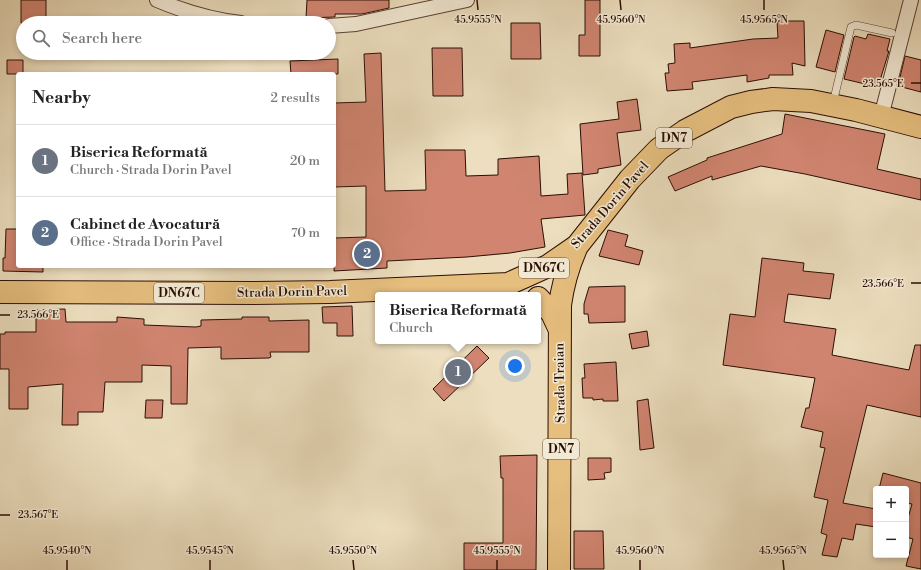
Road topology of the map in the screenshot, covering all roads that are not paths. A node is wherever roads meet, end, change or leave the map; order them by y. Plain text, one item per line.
1 (157, 0) edge
2 (467, 0) edge
3 (911, 0) edge
4 (208, 16) edge
5 (336, 25) edge
6 (892, 33) dead end
7 (833, 105) junction
8 (881, 117) junction
9 (921, 127) edge
10 (577, 246) junction
11 (508, 284) junction
12 (0, 292) edge
13 (527, 292) edge
14 (541, 301) edge
15 (559, 328) junction
16 (559, 570) edge

1 - 4 street
2 - 5 street
3 - 8 street
6 - 7 lane
7 - 8 main road, Strada Dorin Pavel / DN7
7 - 10 main road, Strada Dorin Pavel / DN7
8 - 9 main road, Strada Dorin Pavel / DN7
10 - 11 main road, Strada Dorin Pavel / DN67C
10 - 15 main road, Strada Traian / DN7
11 - 12 main road, Strada Dorin Pavel / DN67C
11 - 13 main road, DN67C
14 - 15 main road
15 - 16 main road, Strada Traian / DN7

